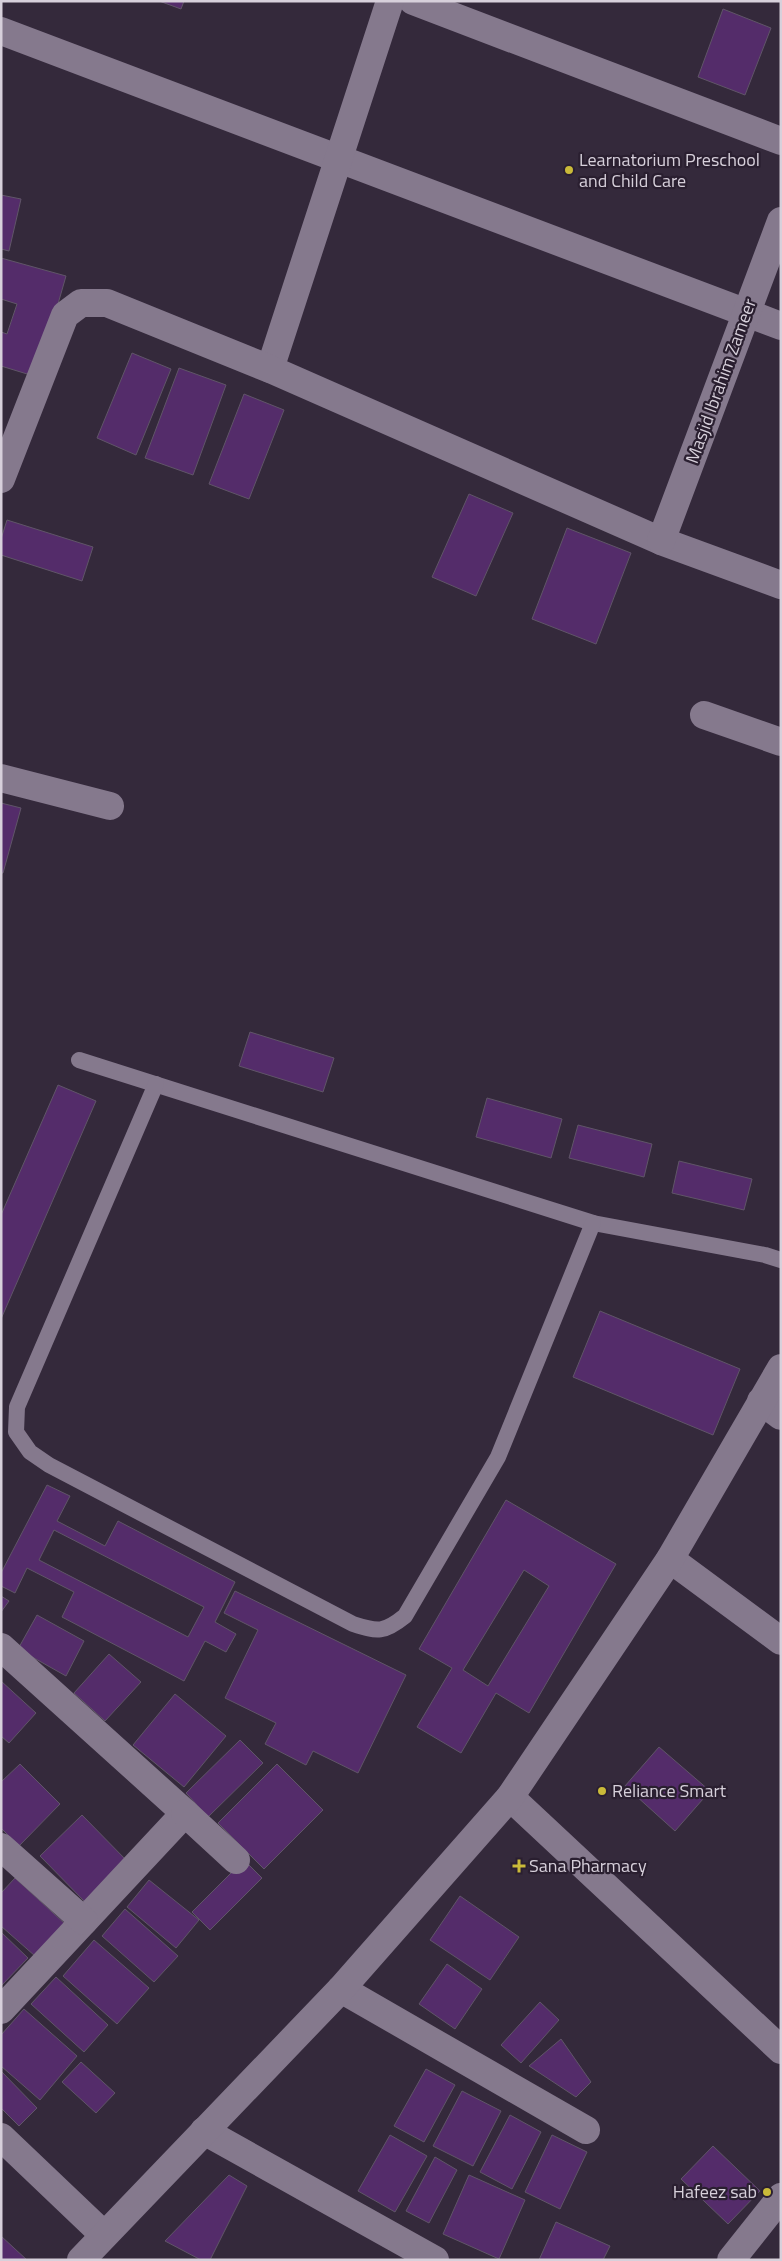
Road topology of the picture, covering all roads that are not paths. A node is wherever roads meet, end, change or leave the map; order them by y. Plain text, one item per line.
1 (390, 1) edge
2 (414, 1) edge
3 (1, 31) edge
4 (781, 140) edge
5 (339, 159) junction
6 (781, 221) edge
7 (746, 313) junction
8 (781, 326) edge
9 (270, 369) junction
10 (1, 479) edge
11 (661, 541) junction
12 (781, 585) edge
13 (704, 715) dead end
14 (781, 742) edge
15 (1, 778) edge
16 (110, 806) dead end
17 (78, 1060) dead end
18 (156, 1084) junction
19 (593, 1223) junction
20 (781, 1260) edge
21 (781, 1368) edge
22 (771, 1409) edge
23 (670, 1559) junction
24 (781, 1641) edge
25 (1, 1647) edge
26 (510, 1797) junction
27 (185, 1813) junction
28 (1, 1847) edge
29 (236, 1860) dead end
30 (84, 1921) junction
31 (340, 1989) junction
32 (1, 2010) edge
33 (781, 2050) edge
34 (586, 2130) dead end
35 (204, 2131) junction
36 (1, 2137) edge
37 (781, 2197) edge
38 (104, 2235) junction
39 (82, 2260) edge
40 (435, 2260) edge
41 (731, 2260) edge

1 - 5 street
2 - 4 street
3 - 5 street
5 - 7 street
5 - 9 street
6 - 7 street, Masjid Ibrahim Zameer
7 - 8 street
7 - 11 street, Masjid Ibrahim Zameer
9 - 10 street
9 - 11 street
11 - 12 street
13 - 14 street
15 - 16 street
17 - 18 lane
18 - 19 lane
18 - 19 lane
19 - 20 lane
21 - 22 street
22 - 23 street
23 - 24 street
23 - 26 street
25 - 27 street
26 - 31 street
26 - 33 street
27 - 29 street
27 - 30 street
28 - 30 street
30 - 32 street
31 - 34 street
31 - 35 street
35 - 38 street
35 - 40 street
36 - 38 street
37 - 41 street
38 - 39 street

